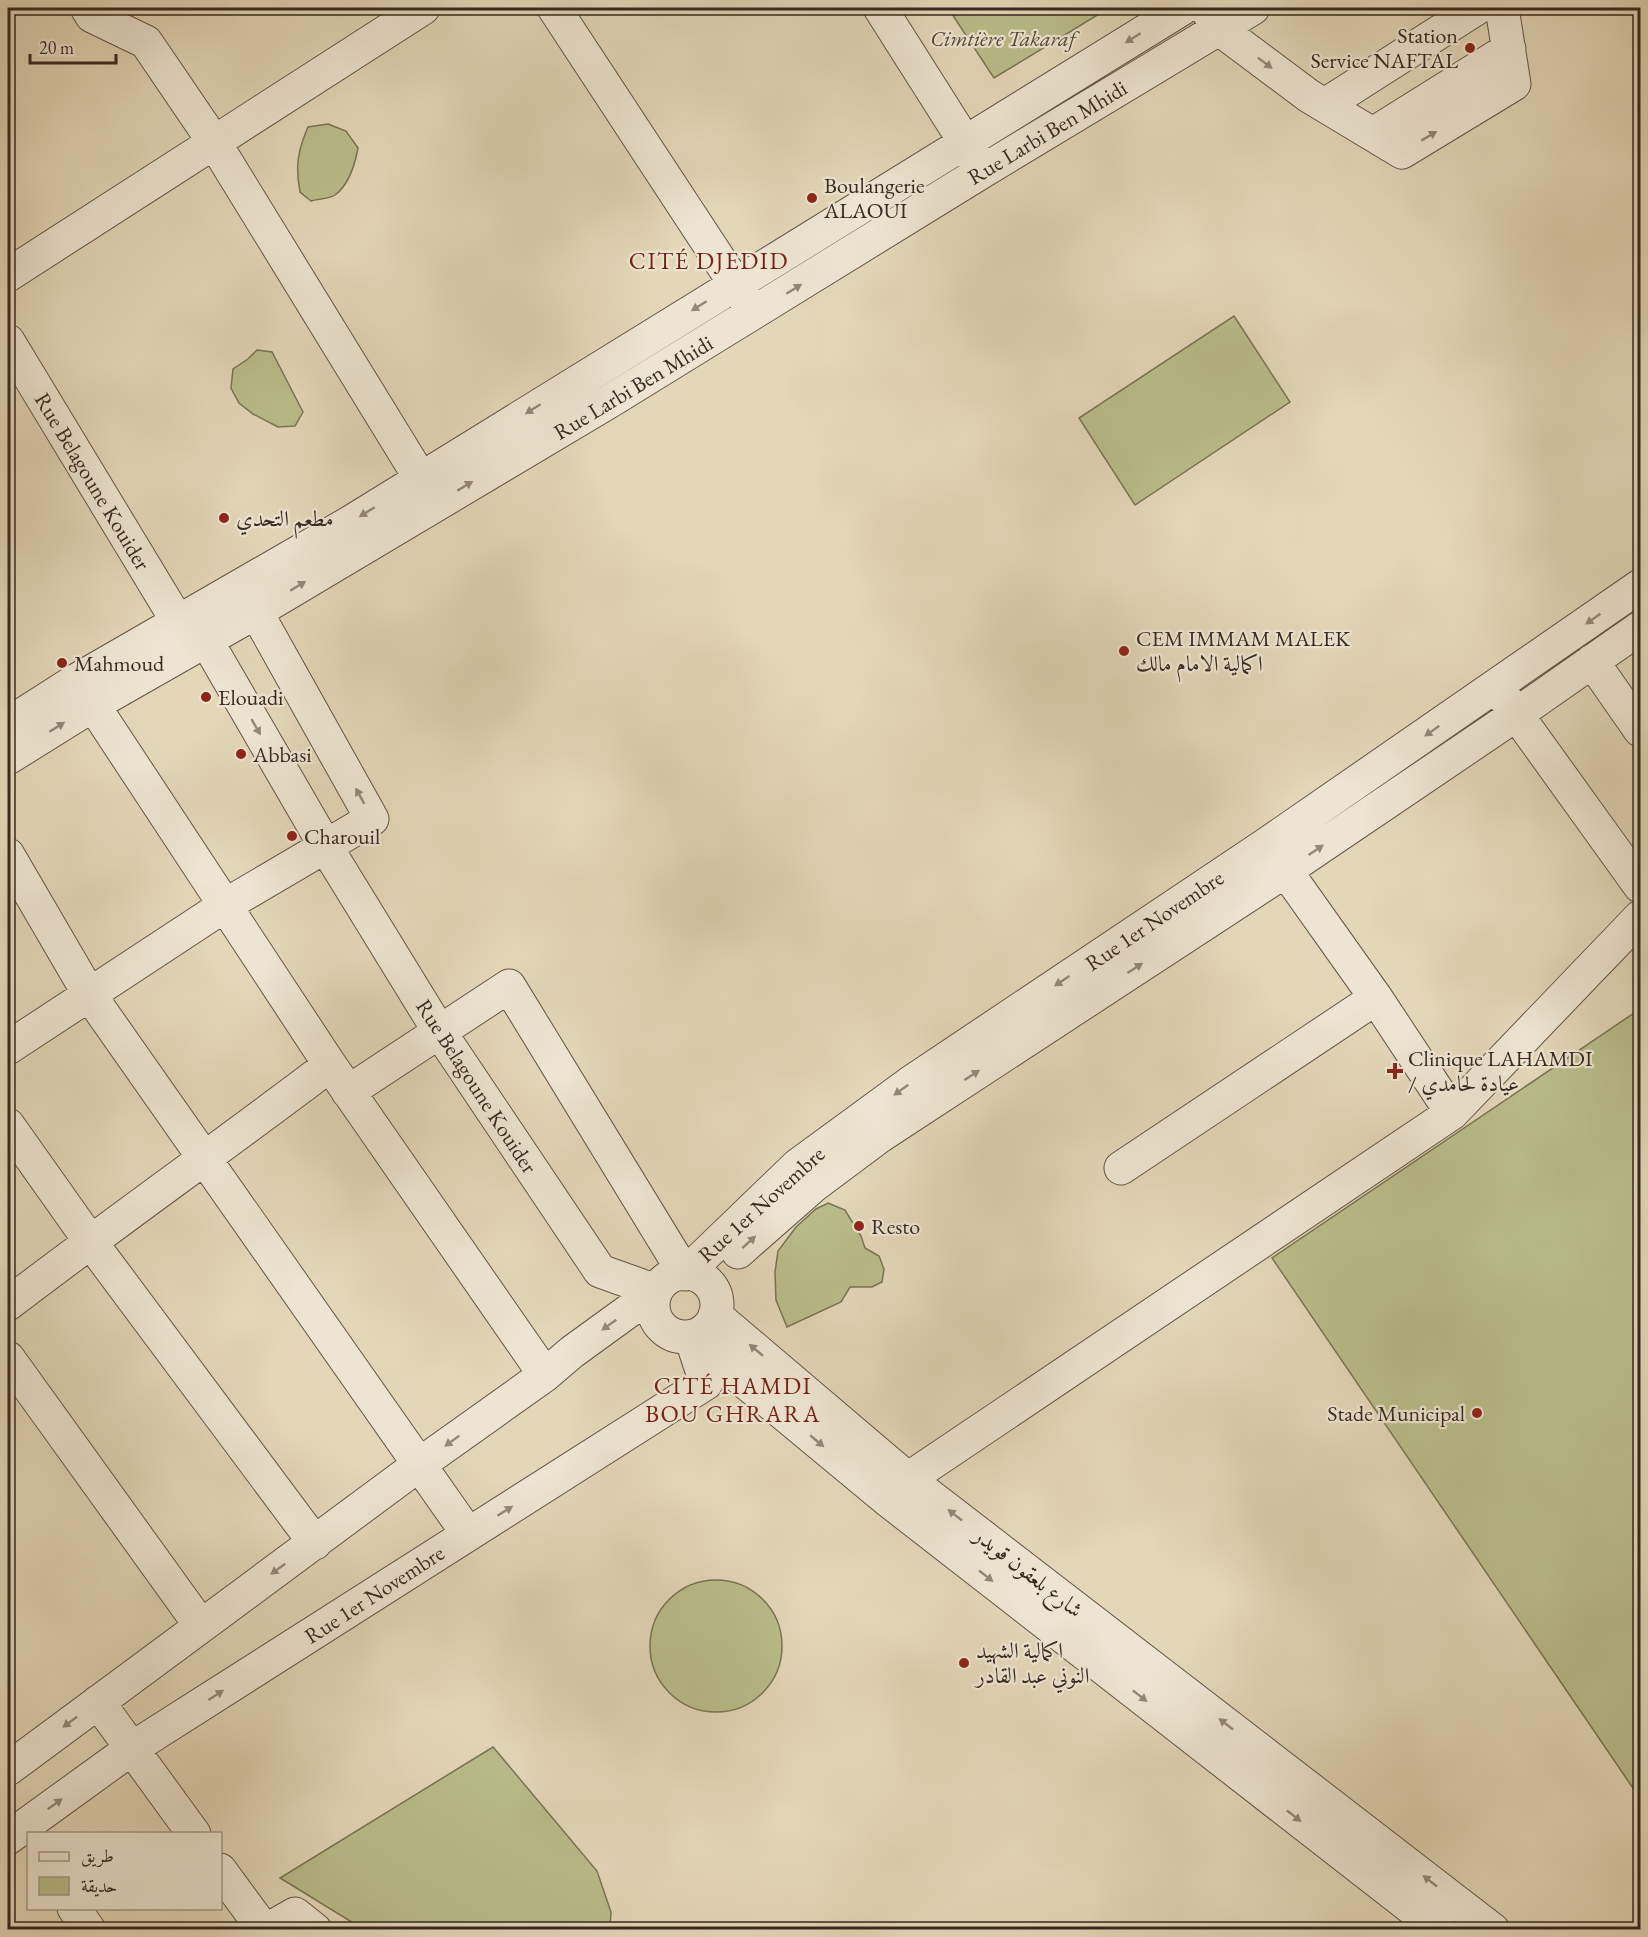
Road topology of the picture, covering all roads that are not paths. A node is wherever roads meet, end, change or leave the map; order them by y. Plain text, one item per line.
1 (87, 8) edge
2 (423, 8) edge
3 (554, 8) edge
4 (880, 8) edge
5 (1183, 8) edge
6 (1253, 8) edge
7 (1477, 8) edge
8 (1502, 8) edge
9 (1211, 18) edge
10 (1325, 105) junction
11 (214, 142) junction
12 (965, 142) junction
13 (983, 171) junction
14 (8, 275) edge
15 (736, 284) junction
16 (755, 314) junction
17 (8, 341) edge
18 (591, 373) junction
19 (610, 401) junction
20 (428, 491) junction
21 (1640, 588) edge
22 (249, 599) junction
23 (191, 626) junction
24 (1641, 628) edge
25 (1592, 661) junction
26 (1496, 686) junction
27 (85, 692) junction
28 (12, 710) edge
29 (1517, 714) junction
30 (1641, 730) edge
31 (8, 758) edge
32 (1381, 766) junction
33 (1400, 793) junction
34 (326, 847) junction
35 (8, 855) edge
36 (1276, 858) junction
37 (1641, 886) edge
38 (224, 906) junction
39 (1641, 917) edge
40 (89, 994) junction
41 (1376, 998) junction
42 (439, 1031) junction
43 (8, 1048) edge
44 (330, 1065) junction
45 (348, 1092) junction
46 (1452, 1113) junction
47 (8, 1125) edge
48 (204, 1160) junction
49 (1120, 1168) dead end
50 (90, 1241) junction
51 (695, 1277) junction
52 (656, 1291) junction
53 (8, 1304) edge
54 (703, 1326) junction
55 (8, 1358) edge
56 (545, 1375) junction
57 (420, 1464) junction
58 (898, 1490) junction
59 (468, 1534) junction
60 (315, 1543) junction
61 (201, 1626) junction
62 (98, 1702) junction
63 (132, 1749) junction
64 (1251, 1763) junction
65 (8, 1769) edge
66 (193, 1832) edge
67 (18, 1837) edge
68 (222, 1873) edge
69 (76, 1910) edge
70 (1474, 1924) edge
71 (90, 1929) edge
72 (266, 1929) edge
73 (315, 1929) edge
74 (1440, 1929) edge

1 - 11 street
2 - 11 street
3 - 15 street
4 - 12 street
5 -> 12 street, Rue Larbi Ben Mhidi
6 - 9 street, Rue Larbi Ben Mhidi
7 - 10 street
8 - 10 street
9 -> 10 street
9 - 13 street, Rue Larbi Ben Mhidi
11 - 14 street
11 - 20 street
12 - 13 street
12 - 15 street, Rue Larbi Ben Mhidi
16 -> 13 street, Rue Larbi Ben Mhidi
15 - 16 street
15 -> 18 street, Rue Larbi Ben Mhidi
16 - 19 street, Rue Larbi Ben Mhidi
17 - 23 street, Rue Belagoune Kouider
18 - 19 street
18 -> 20 street, Rue Larbi Ben Mhidi
20 -> 19 street, Rue Larbi Ben Mhidi
20 - 22 street, Rue Larbi Ben Mhidi
21 -> 26 street, Rue 1er Novembre
22 - 23 street, Rue Larbi Ben Mhidi
34 -> 22 street
23 - 27 street, Rue Larbi Ben Mhidi
23 -> 34 street, Rue Belagoune Kouider
24 - 25 street, Rue 1er Novembre
25 - 29 street, Rue 1er Novembre
25 - 30 street
26 - 29 street
26 -> 32 street, Rue 1er Novembre
27 - 28 street, Rue Larbi Ben Mhidi
31 -> 27 street, Rue Larbi Ben Mhidi
27 - 38 street
29 - 33 street, Rue 1er Novembre
29 - 37 street
32 - 33 street
32 - 36 street, Rue 1er Novembre
36 -> 33 street, Rue 1er Novembre
34 - 38 street
34 - 42 street, Rue Belagoune Kouider
35 - 40 street
36 - 41 street
36 - 51 street, Rue 1er Novembre
38 - 40 street
38 - 44 street
39 - 46 street
40 - 43 street
40 - 48 street
41 - 46 street
41 - 49 street
42 - 45 street
42 - 51 street
42 - 52 street, Rue Belagoune Kouider
44 - 45 street
44 - 48 street
45 - 56 street
46 - 58 street
47 - 50 street
48 - 50 street
48 - 57 street
50 - 53 street
50 - 60 street
51 - 52 street
51 - 54 street
52 - 54 street
52 -> 56 street
54 - 58 street, شارع بلعقون قويدر
59 -> 54 street, Rue 1er Novembre
55 - 61 street
56 -> 57 street
57 - 59 street
57 - 60 street
58 - 64 street, شارع بلعقون قويدر
63 -> 59 street, Rue 1er Novembre
60 -> 61 street
61 - 62 street
62 - 63 street
62 -> 65 street
63 - 66 street
67 -> 63 street, Rue 1er Novembre
70 -> 64 street, شارع بلعقون قويدر
64 -> 74 street, شارع بلعقون قويدر
68 - 72 street
69 - 71 street
72 - 73 street

